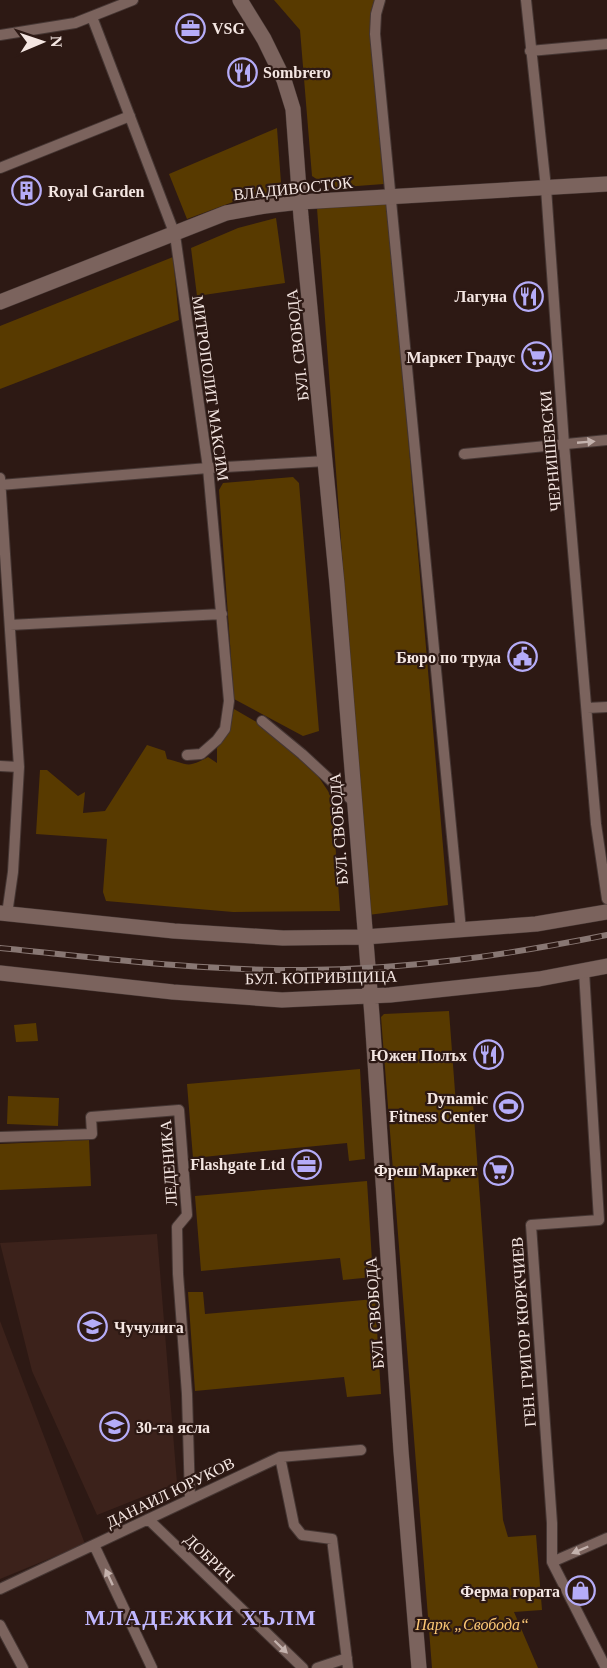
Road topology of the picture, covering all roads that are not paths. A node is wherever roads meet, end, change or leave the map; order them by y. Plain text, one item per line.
1 (133, 0) edge
2 (240, 0) edge
3 (380, 0) edge
4 (526, 0) edge
5 (92, 17) junction
6 (0, 35) edge
7 (607, 44) edge
8 (530, 51) junction
9 (130, 116) junction
10 (0, 168) edge
11 (607, 184) edge
12 (546, 188) junction
13 (391, 196) junction
14 (300, 202) junction
15 (175, 235) junction
16 (0, 302) edge
17 (607, 440) edge
18 (564, 444) junction
19 (464, 454) dead end
20 (326, 461) junction
21 (208, 468) junction
22 (0, 483) edge
23 (222, 614) junction
24 (10, 625) junction
25 (607, 706) edge
26 (587, 708) junction
27 (262, 721) dead end
28 (187, 755) dead end
29 (0, 766) edge
30 (19, 767) junction
31 (354, 802) junction
32 (602, 824) edge
33 (607, 899) edge
34 (607, 912) edge
35 (4, 913) edge
36 (461, 930) junction
37 (365, 937) junction
38 (607, 966) edge
39 (584, 971) junction
40 (0, 974) edge
41 (370, 997) junction
42 (0, 1137) edge
43 (361, 1450) dead end
44 (280, 1456) junction
45 (190, 1499) junction
46 (148, 1519) junction
47 (607, 1538) edge
48 (94, 1545) junction
49 (552, 1562) junction
50 (0, 1589) edge
51 (0, 1624) edge
52 (348, 1663) edge
53 (23, 1668) edge
54 (152, 1668) edge
55 (303, 1668) edge
56 (317, 1668) edge
57 (419, 1668) edge
58 (606, 1668) edge

1 - 5 street
2 - 14 street, БУЛ. СВОБОДА
3 - 13 street
4 - 8 street, ЧЕРНИШЕВСКИ
5 - 6 street
5 - 9 street, МИТРОПОЛИТ МАКСИМ
7 - 8 street
8 - 12 street, ЧЕРНИШЕВСКИ
9 - 10 street
9 - 15 street, МИТРОПОЛИТ МАКСИМ
11 - 12 street, ВЛАДИВОСТОК
12 - 13 street, ВЛАДИВОСТОК
12 - 18 street, ЧЕРНИШЕВСКИ
13 - 14 street, ВЛАДИВОСТОК
13 - 36 street
14 - 15 street, ВЛАДИВОСТОК
14 - 20 street, БУЛ. СВОБОДА
15 - 16 street, ВЛАДИВОСТОК
15 - 21 street, МИТРОПОЛИТ МАКСИМ
18 -> 17 street
18 - 19 street
18 - 26 street, ЧЕРНИШЕВСКИ
20 - 21 street
20 - 31 street, БУЛ. СВОБОДА
21 - 22 street
21 - 23 street, МИТРОПОЛИТ МАКСИМ
22 - 24 street
23 - 24 street
23 - 28 street, МИТРОПОЛИТ МАКСИМ
24 - 30 street
25 - 26 street
26 - 32 street, ЧЕРНИШЕВСКИ
27 - 31 street
29 - 30 street
30 - 35 street
31 - 37 street, БУЛ. СВОБОДА
32 - 33 street, ЧЕРНИШЕВСКИ
34 - 36 street
35 - 37 street
36 - 37 street
37 - 41 street, БУЛ. СВОБОДА
38 - 39 street, БУЛ. КОПРИВЩИЦА
39 - 41 street, БУЛ. КОПРИВЩИЦА
39 - 49 street, ГЕН. ГРИГОР КЮРКЧИЕВ
40 - 41 street, БУЛ. КОПРИВЩИЦА
41 - 57 street, БУЛ. СВОБОДА
42 - 45 street, ЛЕДЕНИКА
43 - 44 street, ДАНАИЛ ЮРУКОВ
44 - 45 street, ДАНАИЛ ЮРУКОВ
44 - 52 street
45 - 46 street, ДАНАИЛ ЮРУКОВ
46 - 48 street, ДАНАИЛ ЮРУКОВ
46 -> 55 street, ДОБРИЧ
47 -> 49 street
48 - 50 street, ДАНАИЛ ЮРУКОВ
54 -> 48 street
49 - 58 street, ГЕН. ГРИГОР КЮРКЧИЕВ
51 - 53 street
52 - 56 street

